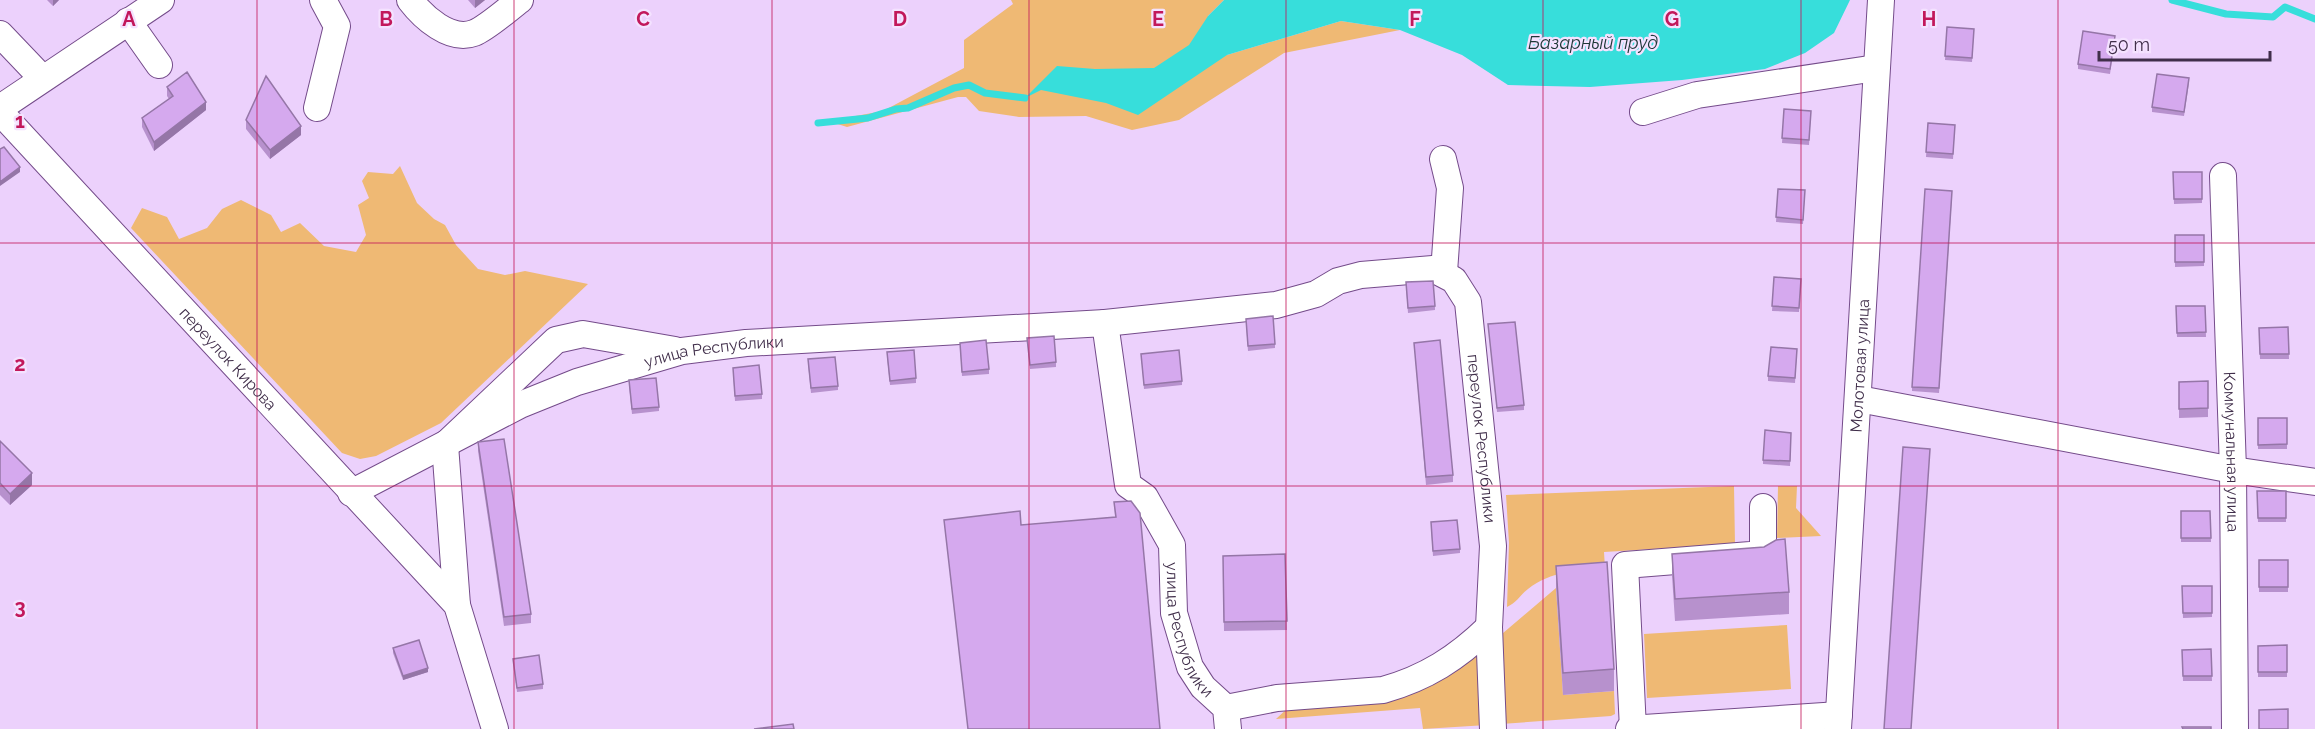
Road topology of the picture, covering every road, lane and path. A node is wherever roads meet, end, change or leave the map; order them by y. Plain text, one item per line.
1 (161, 0) edge
2 (323, 0) edge
3 (411, 0) edge
4 (520, 0) edge
5 (1881, 0) edge
6 (128, 21) junction
7 (0, 34) edge
8 (159, 65) dead end
9 (1876, 68) junction
10 (42, 78) junction
11 (317, 108) dead end
12 (0, 110) edge
13 (1643, 112) dead end
14 (1443, 159) dead end
15 (2223, 176) dead end
16 (1444, 273) junction
17 (1105, 324) junction
18 (682, 351) junction
19 (1859, 399) junction
20 (445, 445) junction
21 (2234, 470) junction
22 (2315, 482) edge
23 (351, 493) junction
24 (1763, 507) dead end
25 (457, 605) junction
26 (1489, 627) junction
27 (1227, 719) edge
28 (1838, 722) edge
29 (1641, 728) edge
30 (495, 729) edge
31 (1493, 729) edge
32 (2235, 729) edge

1 - 6 street
2 - 11 street
3 - 4 street
5 - 9 street, Молотовая улица
6 - 8 street
6 - 10 street
7 - 10 street
9 - 13 street
9 - 19 street, Молотовая улица
10 - 12 street
12 - 23 street, переулок Кирова
14 - 16 street
15 - 21 street, Коммунальная улица
16 - 17 street, улица Республики
16 - 26 street, переулок Республики
17 - 18 street, улица Республики
17 - 27 street, улица Республики
18 - 20 street, улица Республики
18 - 20 street
19 - 21 street
19 - 28 street, Молотовая улица
20 - 23 street, улица Республики
20 - 25 street, переулок Кирова
21 - 22 street
21 - 32 street, Коммунальная улица
23 - 25 street, переулок Кирова
24 - 29 street
25 - 30 street, переулок Кирова
26 - 27 street
26 - 31 street, переулок Республики
28 - 29 street

